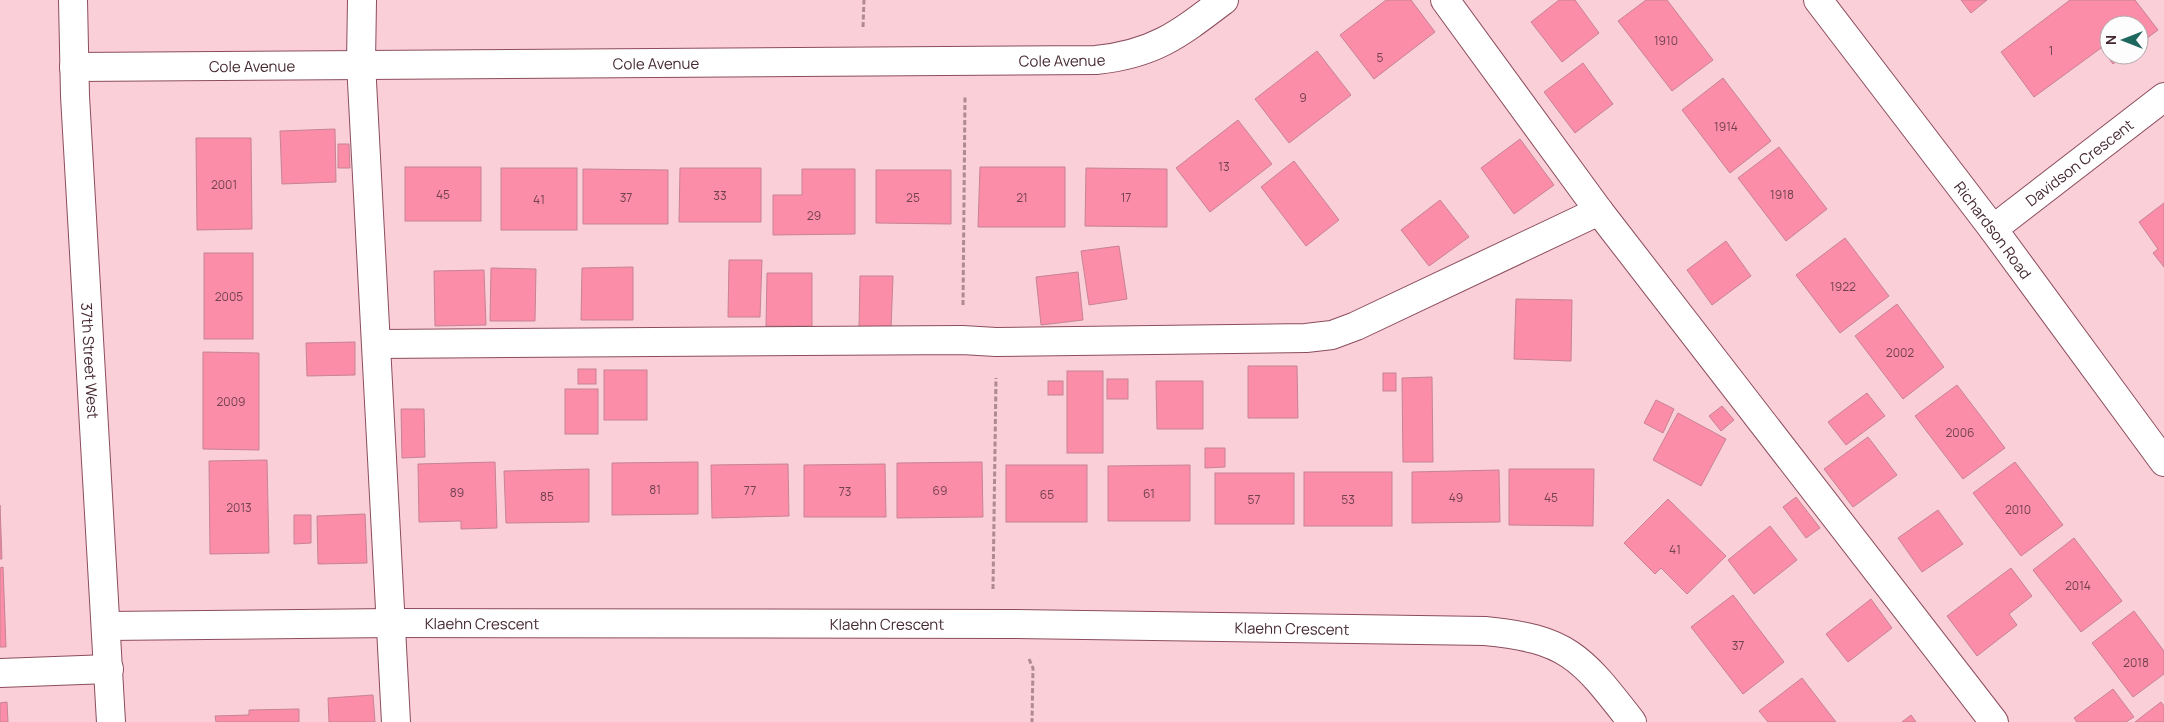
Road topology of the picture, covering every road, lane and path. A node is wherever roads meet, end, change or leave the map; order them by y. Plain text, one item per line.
1 (73, 0) edge
2 (362, 0) edge
3 (1224, 0) edge
4 (1445, 0) edge
5 (1818, 0) edge
6 (927, 60) junction
7 (361, 63) junction
8 (74, 67) junction
9 (2164, 96) edge
10 (1599, 211) junction
11 (1993, 229) junction
12 (962, 340) junction
13 (996, 342) junction
14 (378, 344) junction
15 (2164, 462) edge
16 (392, 623) junction
17 (1012, 624) junction
18 (107, 626) junction
19 (109, 669) junction
20 (0, 673) edge
21 (111, 722) edge
22 (396, 722) edge
23 (1032, 722) edge
24 (1632, 722) edge
25 (1994, 722) edge

1 - 8 street, 37th Street West
2 - 7 street
3 - 6 street, Cole Avenue
4 - 10 street
5 - 11 street, Richardson Road
6 - 7 street, Cole Avenue
6 - 12 path
7 - 8 street, Cole Avenue
7 - 14 street
8 - 18 street, 37th Street West
9 - 11 street, Davidson Crescent
10 - 13 street
10 - 25 street
11 - 15 street, Richardson Road
12 - 13 street
12 - 14 street
13 - 17 path
14 - 16 street
16 - 17 street, Klaehn Crescent
16 - 18 street, Klaehn Crescent
16 - 22 street
17 - 23 path
17 - 24 street, Klaehn Crescent
18 - 19 street, 37th Street West
19 - 20 street
19 - 21 street, 37th Street West

